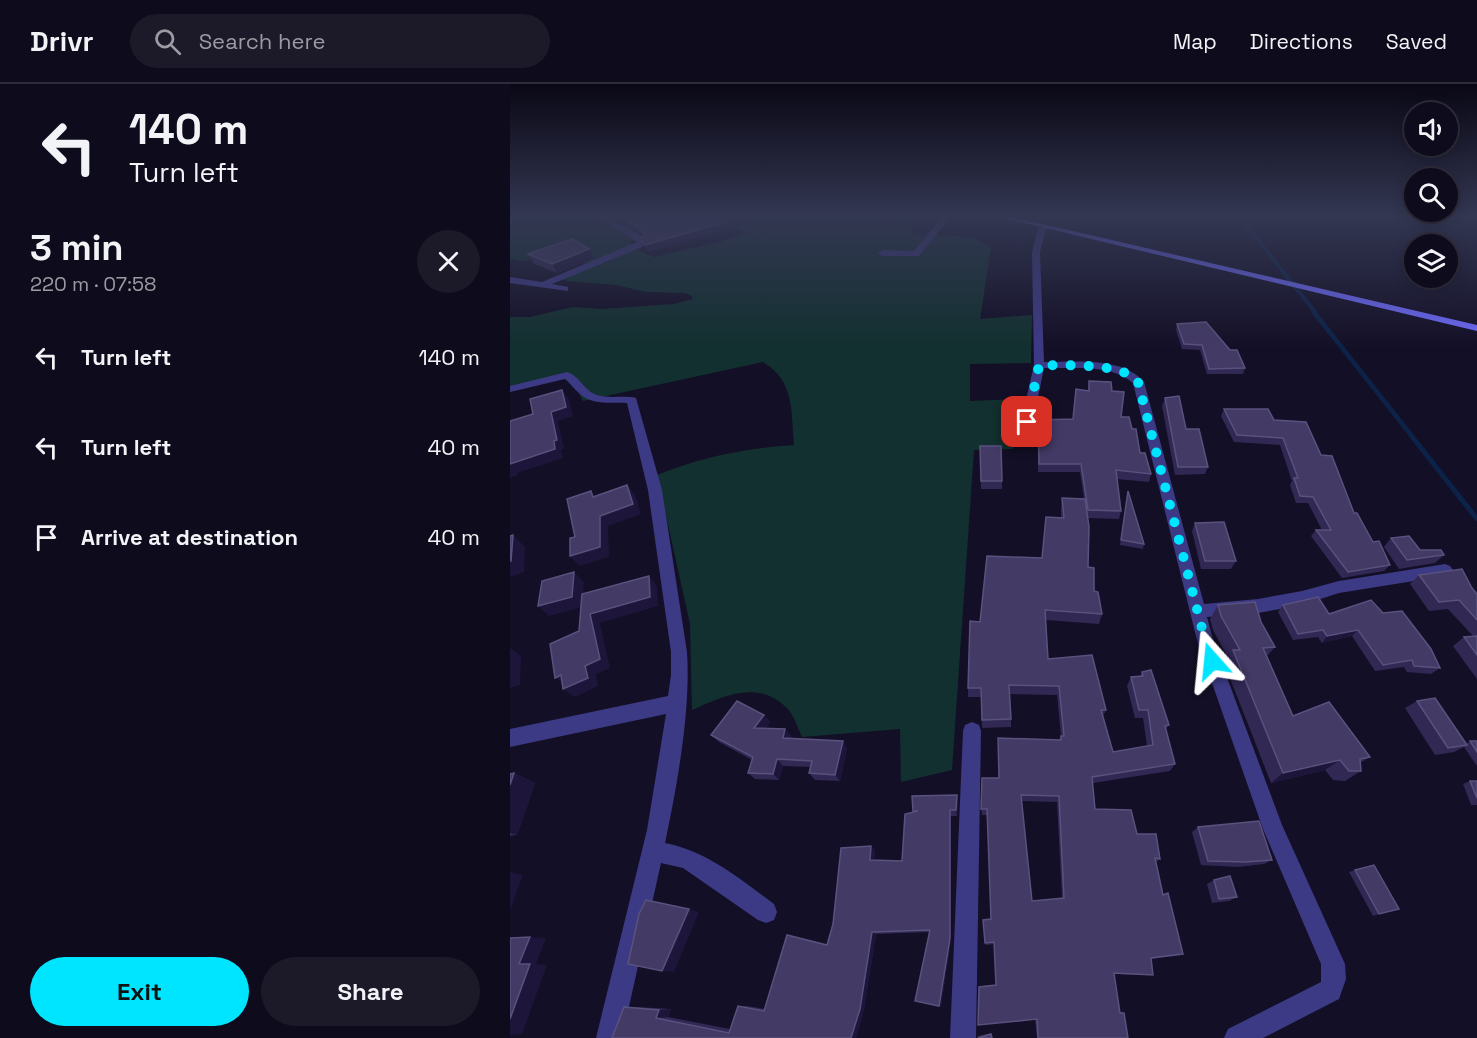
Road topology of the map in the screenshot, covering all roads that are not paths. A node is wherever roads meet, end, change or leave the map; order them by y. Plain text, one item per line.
1 (604, 260) edge
2 (1036, 260) edge
3 (1190, 260) edge
4 (510, 280) edge
5 (545, 284) junction
6 (566, 289) dead end
7 (1477, 327) edge
8 (1039, 365) junction
9 (510, 389) edge
10 (1027, 422) dead end
11 (1445, 570) edge
12 (1197, 611) junction
13 (676, 703) junction
14 (972, 731) dead end
15 (510, 738) edge
16 (653, 851) junction
17 (766, 912) dead end
18 (609, 1038) edge
19 (963, 1038) edge
20 (1237, 1038) edge

1 - 5 street
2 - 8 street
3 - 7 street
4 - 5 street
5 - 6 street
8 - 10 street
8 - 12 street
9 - 13 street
11 - 12 street
12 - 20 street
13 - 15 street
13 - 16 street
14 - 19 street
16 - 17 street
16 - 18 street

